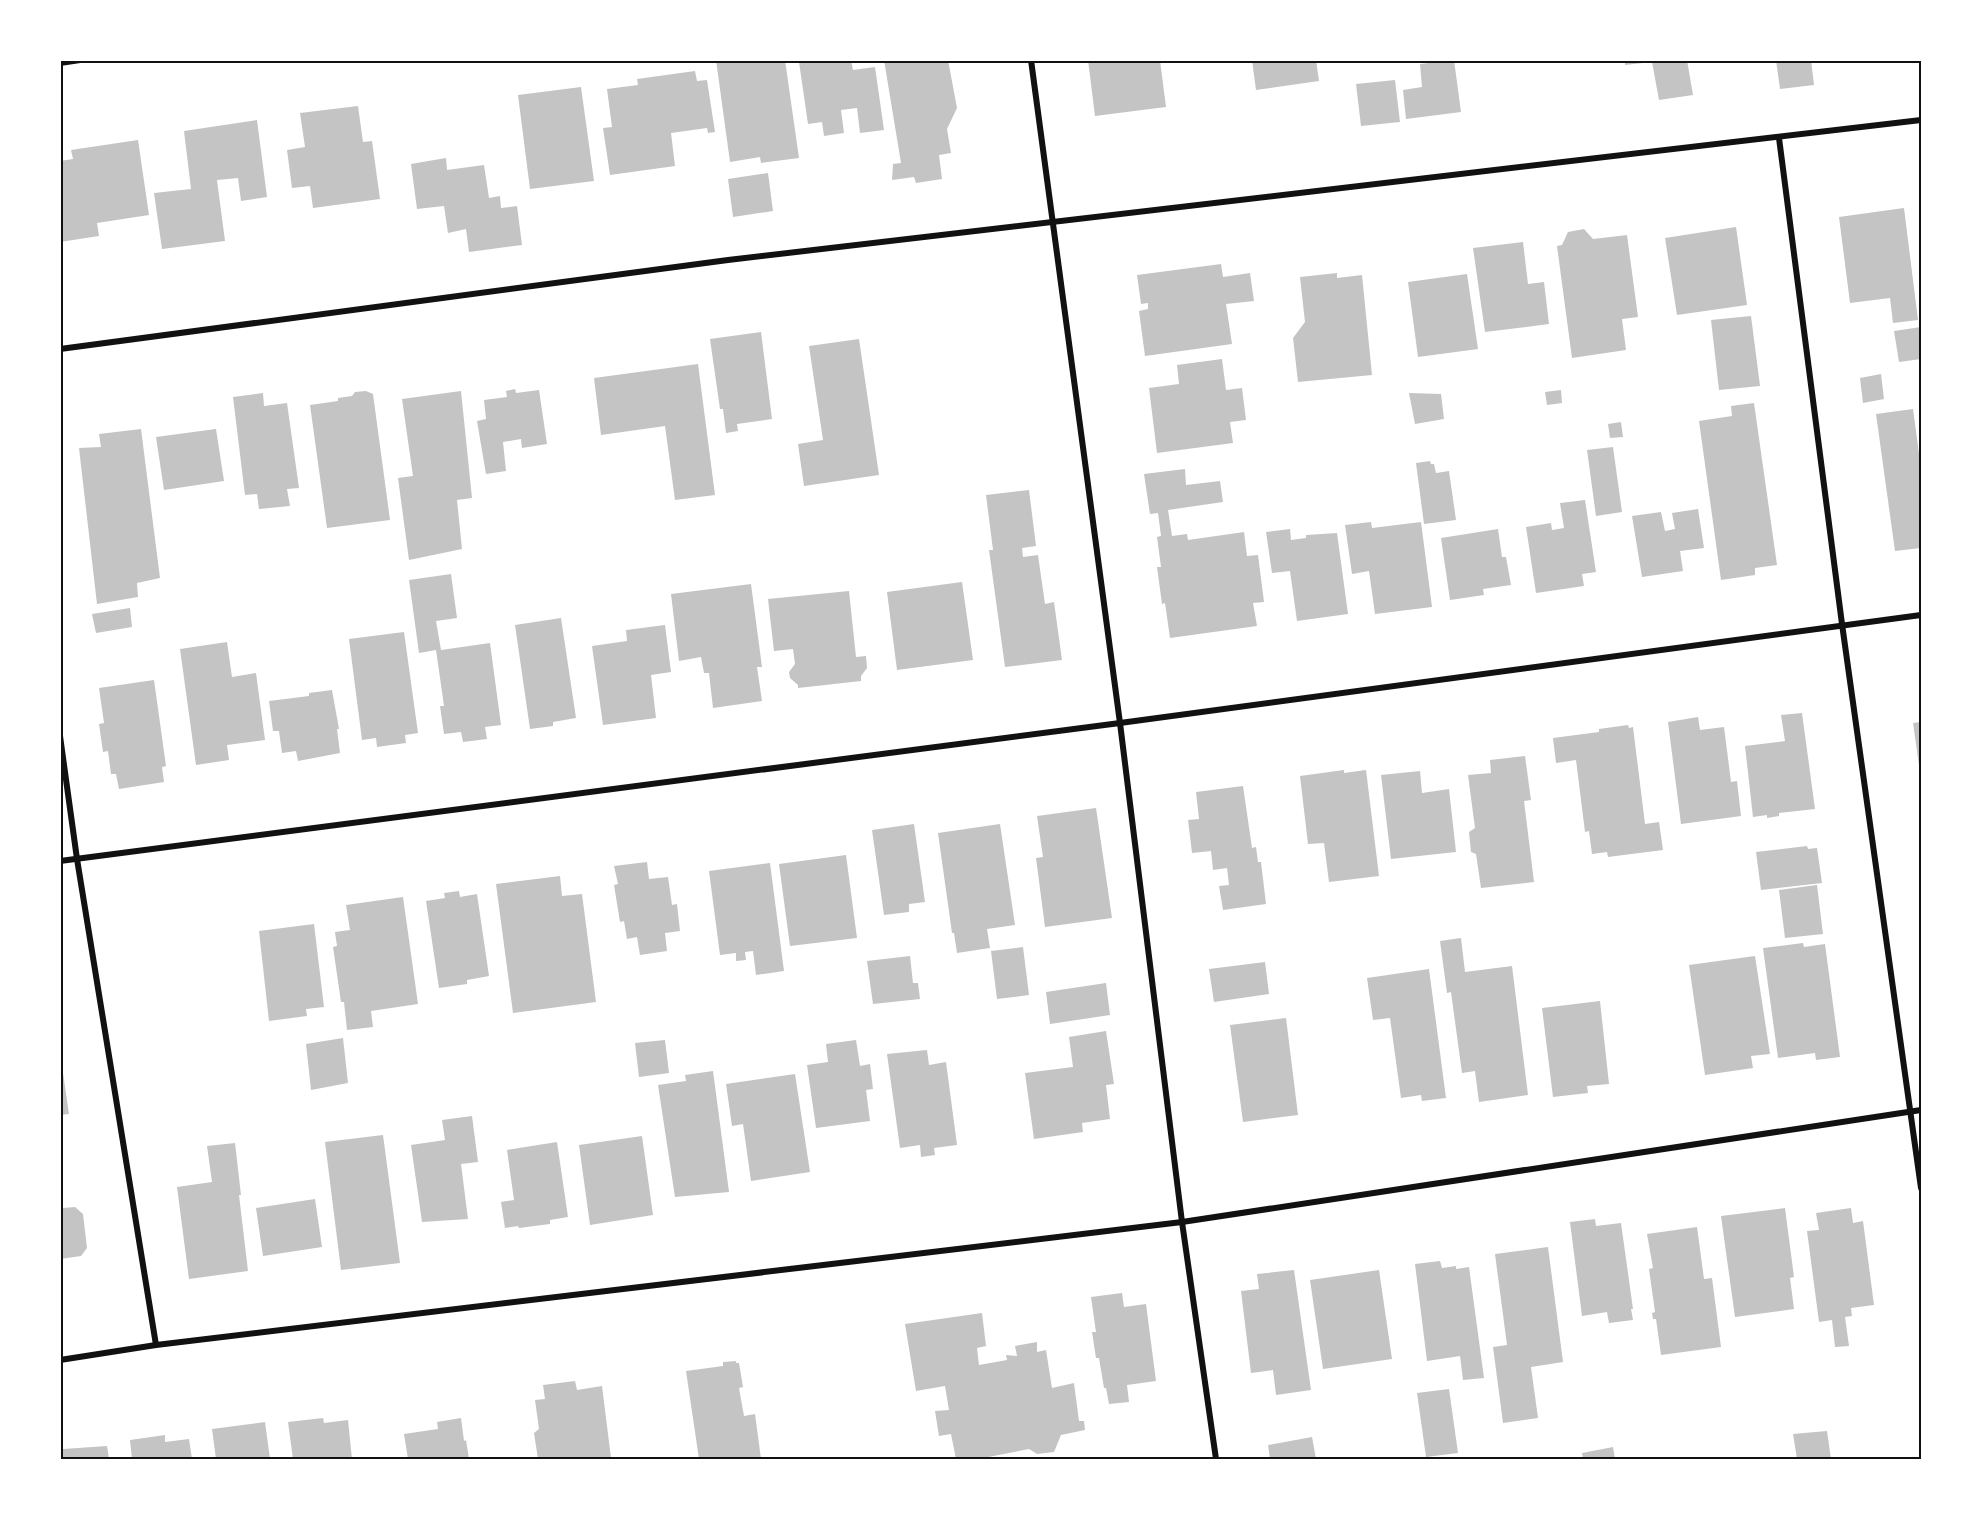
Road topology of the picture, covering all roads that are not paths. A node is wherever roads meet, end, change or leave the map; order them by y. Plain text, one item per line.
1 (80, 60) edge
2 (1031, 60) edge
3 (60, 63) edge
4 (1921, 120) edge
5 (1779, 138) junction
6 (1054, 223) junction
7 (60, 349) edge
8 (1921, 615) edge
9 (1842, 624) junction
10 (1120, 723) junction
11 (60, 736) edge
12 (77, 859) junction
13 (60, 861) edge
14 (1921, 1110) edge
15 (1911, 1111) junction
16 (1921, 1188) edge
17 (1182, 1222) junction
18 (156, 1345) junction
19 (60, 1360) edge
20 (1216, 1459) edge

1 - 3 street
2 - 6 street
4 - 5 street
5 - 6 street
5 - 9 street
6 - 7 street
6 - 10 street
8 - 9 street
9 - 10 street
9 - 15 street
10 - 12 street
10 - 17 street
11 - 12 street
12 - 13 street
12 - 18 street
14 - 15 street
15 - 16 street
15 - 17 street
17 - 18 street
17 - 20 street
18 - 19 street

